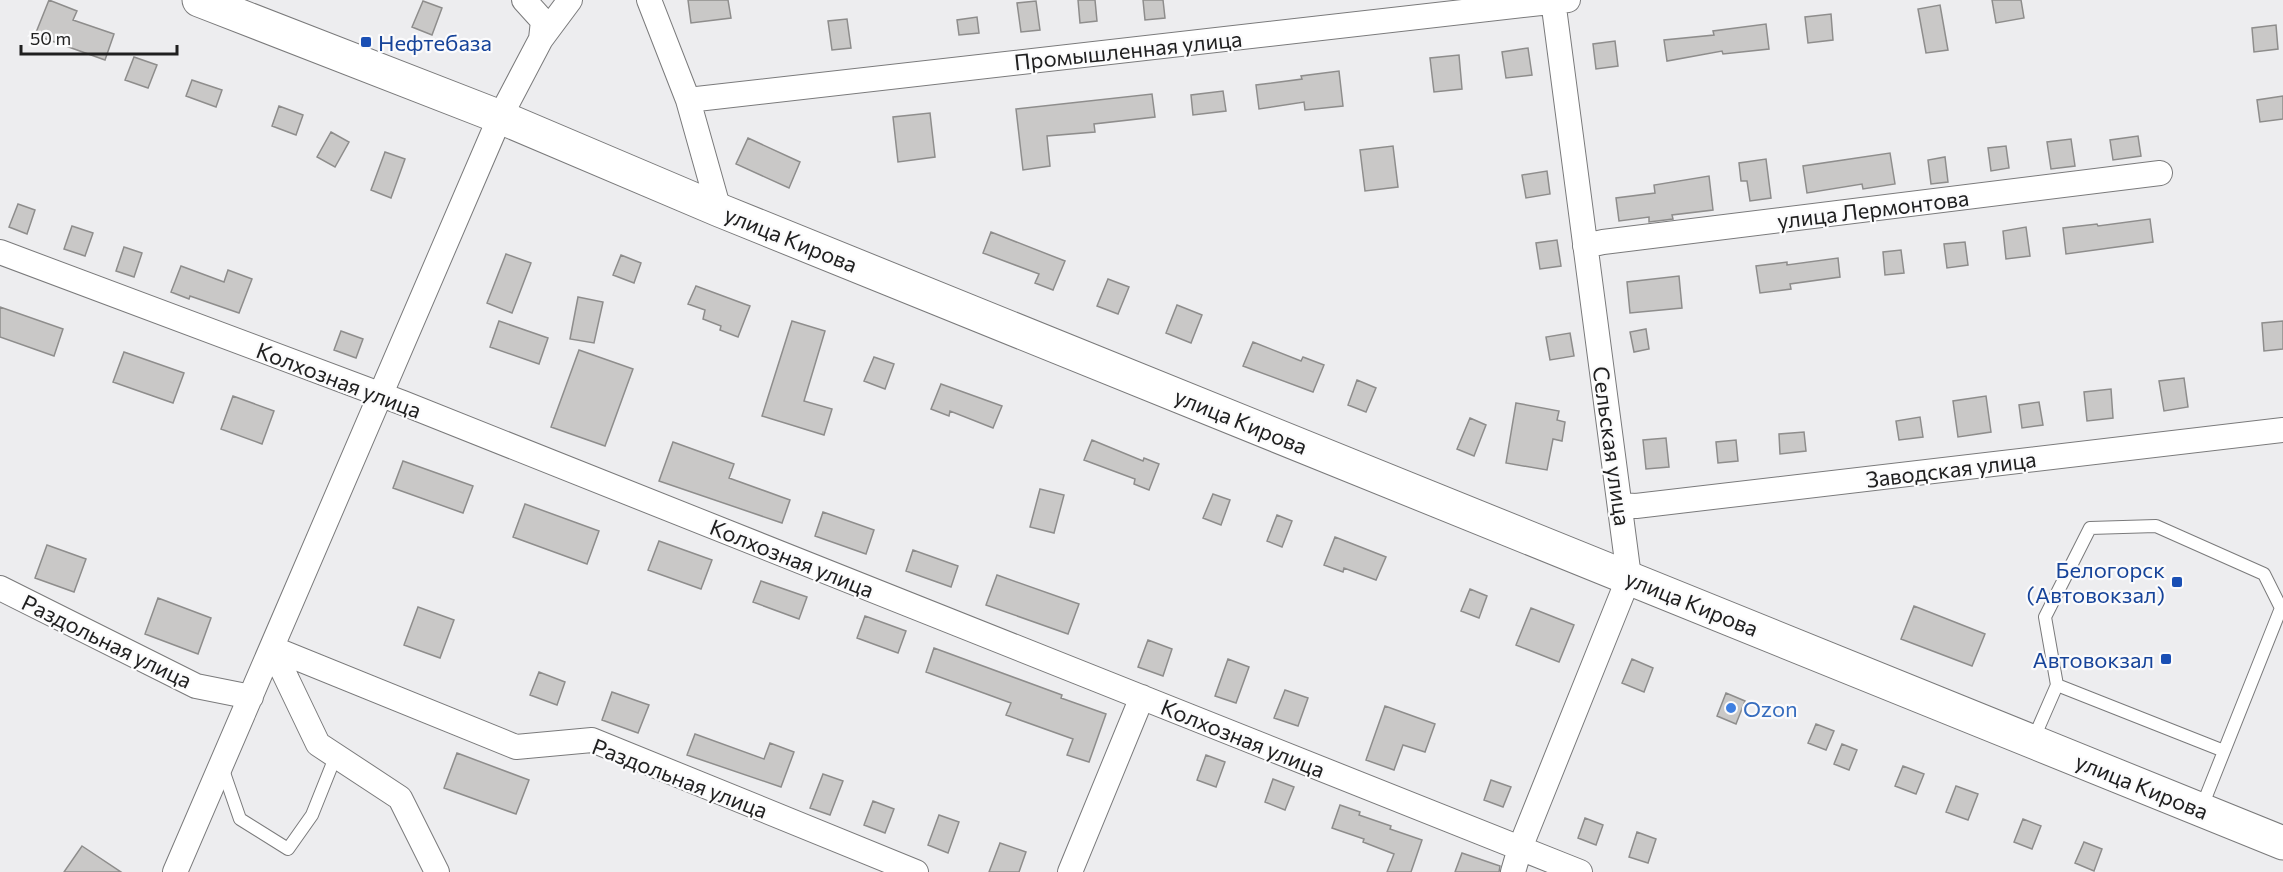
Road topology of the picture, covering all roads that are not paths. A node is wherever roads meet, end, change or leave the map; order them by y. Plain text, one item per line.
1 (199, 0) edge
2 (524, 0) edge
3 (570, 0) edge
4 (649, 0) edge
5 (1558, 1) edge
6 (541, 39) junction
7 (688, 100) junction
8 (500, 117) junction
9 (2160, 173) dead end
10 (719, 210) junction
11 (1586, 246) junction
12 (0, 252) edge
13 (381, 396) junction
14 (2283, 430) edge
15 (1620, 506) junction
16 (1629, 577) junction
17 (0, 588) edge
18 (272, 648) junction
19 (2057, 686) junction
20 (251, 697) junction
21 (1142, 697) junction
22 (2033, 741) junction
23 (2223, 751) junction
24 (336, 755) junction
25 (221, 765) junction
26 (2201, 810) junction
27 (2283, 843) edge
28 (1520, 848) junction
29 (175, 872) edge
30 (437, 872) edge
31 (916, 872) edge
32 (1070, 872) edge
33 (1513, 872) edge
34 (1580, 872) edge

1 - 8 main road, улица Кирова
2 - 6 street
3 - 6 street
4 - 7 street
5 - 7 street, Промышленная улица
5 - 11 street, Сельская улица
6 - 8 street
7 - 10 street
8 - 10 main road, улица Кирова
8 - 13 street
9 - 11 street, улица Лермонтова
10 - 16 main road, улица Кирова
11 - 15 street, Сельская улица
12 - 13 street, Колхозная улица
13 - 18 street
13 - 21 street, Колхозная улица
14 - 15 street, Заводская улица
15 - 16 street, Сельская улица
16 - 22 main road, улица Кирова
16 - 28 street, Сельская улица
17 - 20 street, Раздольная улица
18 - 20 street
18 - 24 street
18 - 31 street, Раздольная улица
19 - 22 lane
19 - 23 lane
19 - 23 lane
20 - 25 street
21 - 28 street, Колхозная улица
21 - 32 street
22 - 26 main road, улица Кирова
23 - 26 lane
24 - 25 lane
24 - 30 street
25 - 29 street
26 - 27 main road, улица Кирова
28 - 33 street, Сельская улица
28 - 34 street, Колхозная улица

